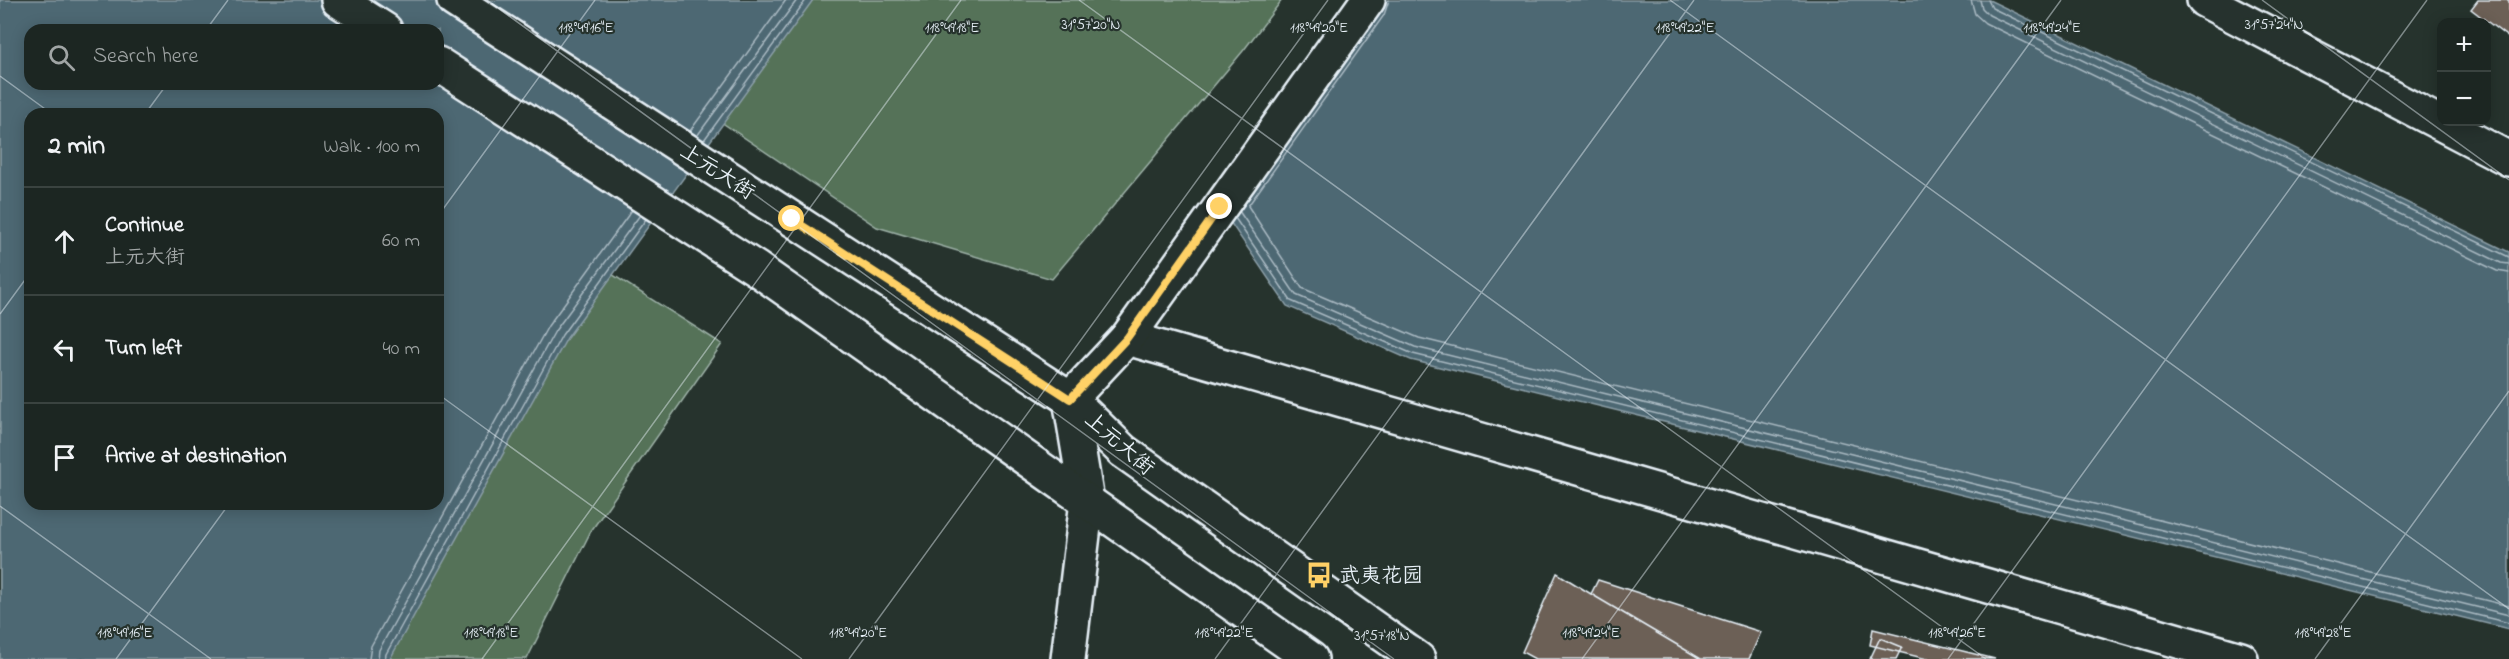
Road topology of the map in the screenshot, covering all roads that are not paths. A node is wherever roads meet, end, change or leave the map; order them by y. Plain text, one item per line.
1 (338, 0) edge
2 (454, 0) edge
3 (1368, 0) edge
4 (2204, 0) edge
5 (376, 24) edge
6 (444, 68) edge
7 (2509, 159) edge
8 (1127, 338) junction
9 (1070, 399) junction
10 (1087, 501) junction
11 (1068, 659) edge
12 (1311, 659) edge
13 (1418, 659) edge
14 (2241, 659) edge

1 - 5 main road
2 - 9 main road, 上元大街
3 - 8 main road
4 - 7 main road
6 - 10 main road
8 - 9 main road
8 - 14 main road
9 - 10 main road
9 - 13 main road, 上元大街
10 - 11 main road
10 - 12 main road

